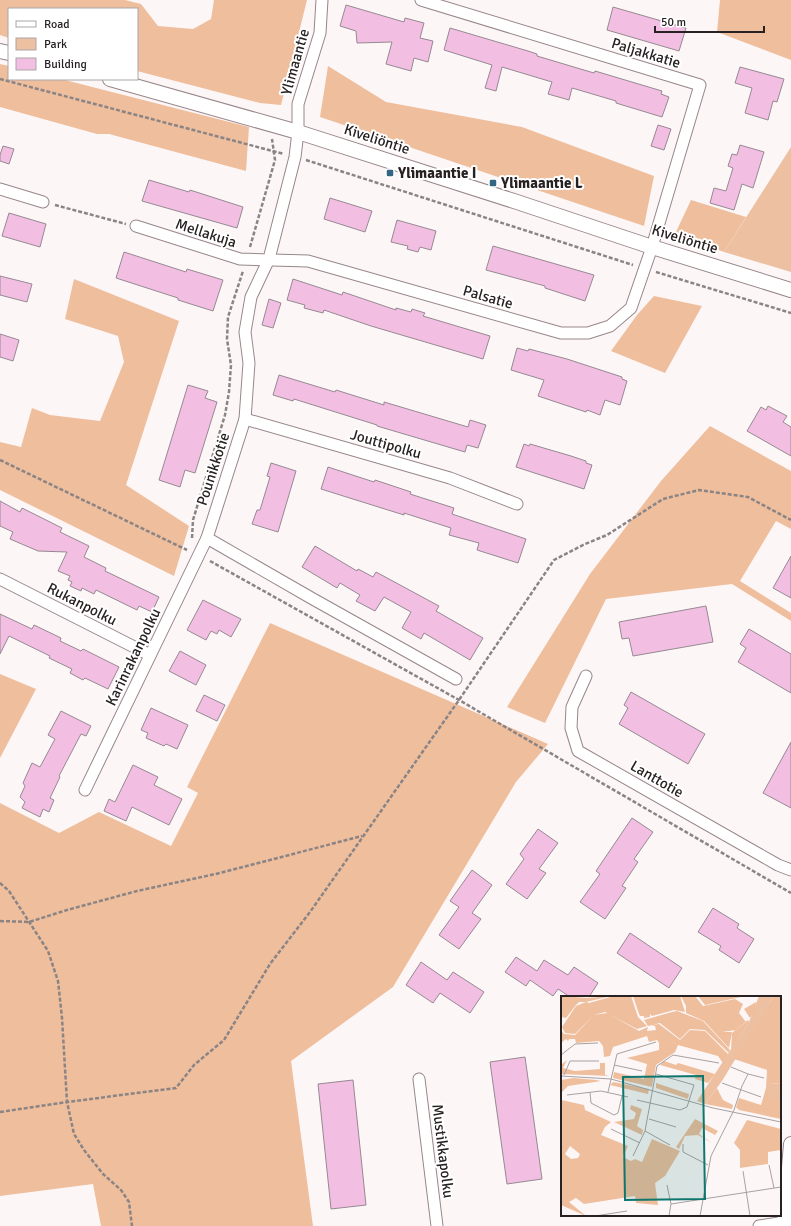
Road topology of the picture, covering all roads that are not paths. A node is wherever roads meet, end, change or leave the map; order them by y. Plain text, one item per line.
1 (322, 0) edge
2 (421, 0) edge
3 (114, 80) edge
4 (298, 132) junction
5 (0, 189) edge
6 (43, 202) road end
7 (136, 226) road end
8 (652, 247) junction
9 (268, 259) junction
10 (791, 290) edge
11 (245, 419) junction
12 (517, 504) dead end
13 (207, 538) junction
14 (0, 579) edge
15 (150, 655) junction
16 (586, 676) dead end
17 (456, 679) dead end
18 (85, 790) dead end
19 (791, 870) edge
20 (419, 1079) dead end
21 (791, 1144) edge
22 (787, 1223) edge
23 (437, 1226) edge
24 (759, 1226) edge

1 - 4 street, Ylimaantie
2 - 8 street, Paljakkatie
3 - 4 street, Kiveliöntie
4 - 8 street, Kiveliöntie
4 - 9 street, Pounikkotie
5 - 6 street
7 - 9 street, Mellakuja
8 - 9 street, Palsatie
8 - 10 street, Kiveliöntie
9 - 11 street, Pounikkotie
11 - 12 street, Jouttipolku
11 - 13 street, Pounikkotie
13 - 15 street, Karinrakanpolku
13 - 17 street
14 - 15 street, Rukanpolku
15 - 18 street, Karinrakanpolku
16 - 19 street, Lanttotie
20 - 23 street, Mustikkapolku
21 - 22 street
22 - 24 street

